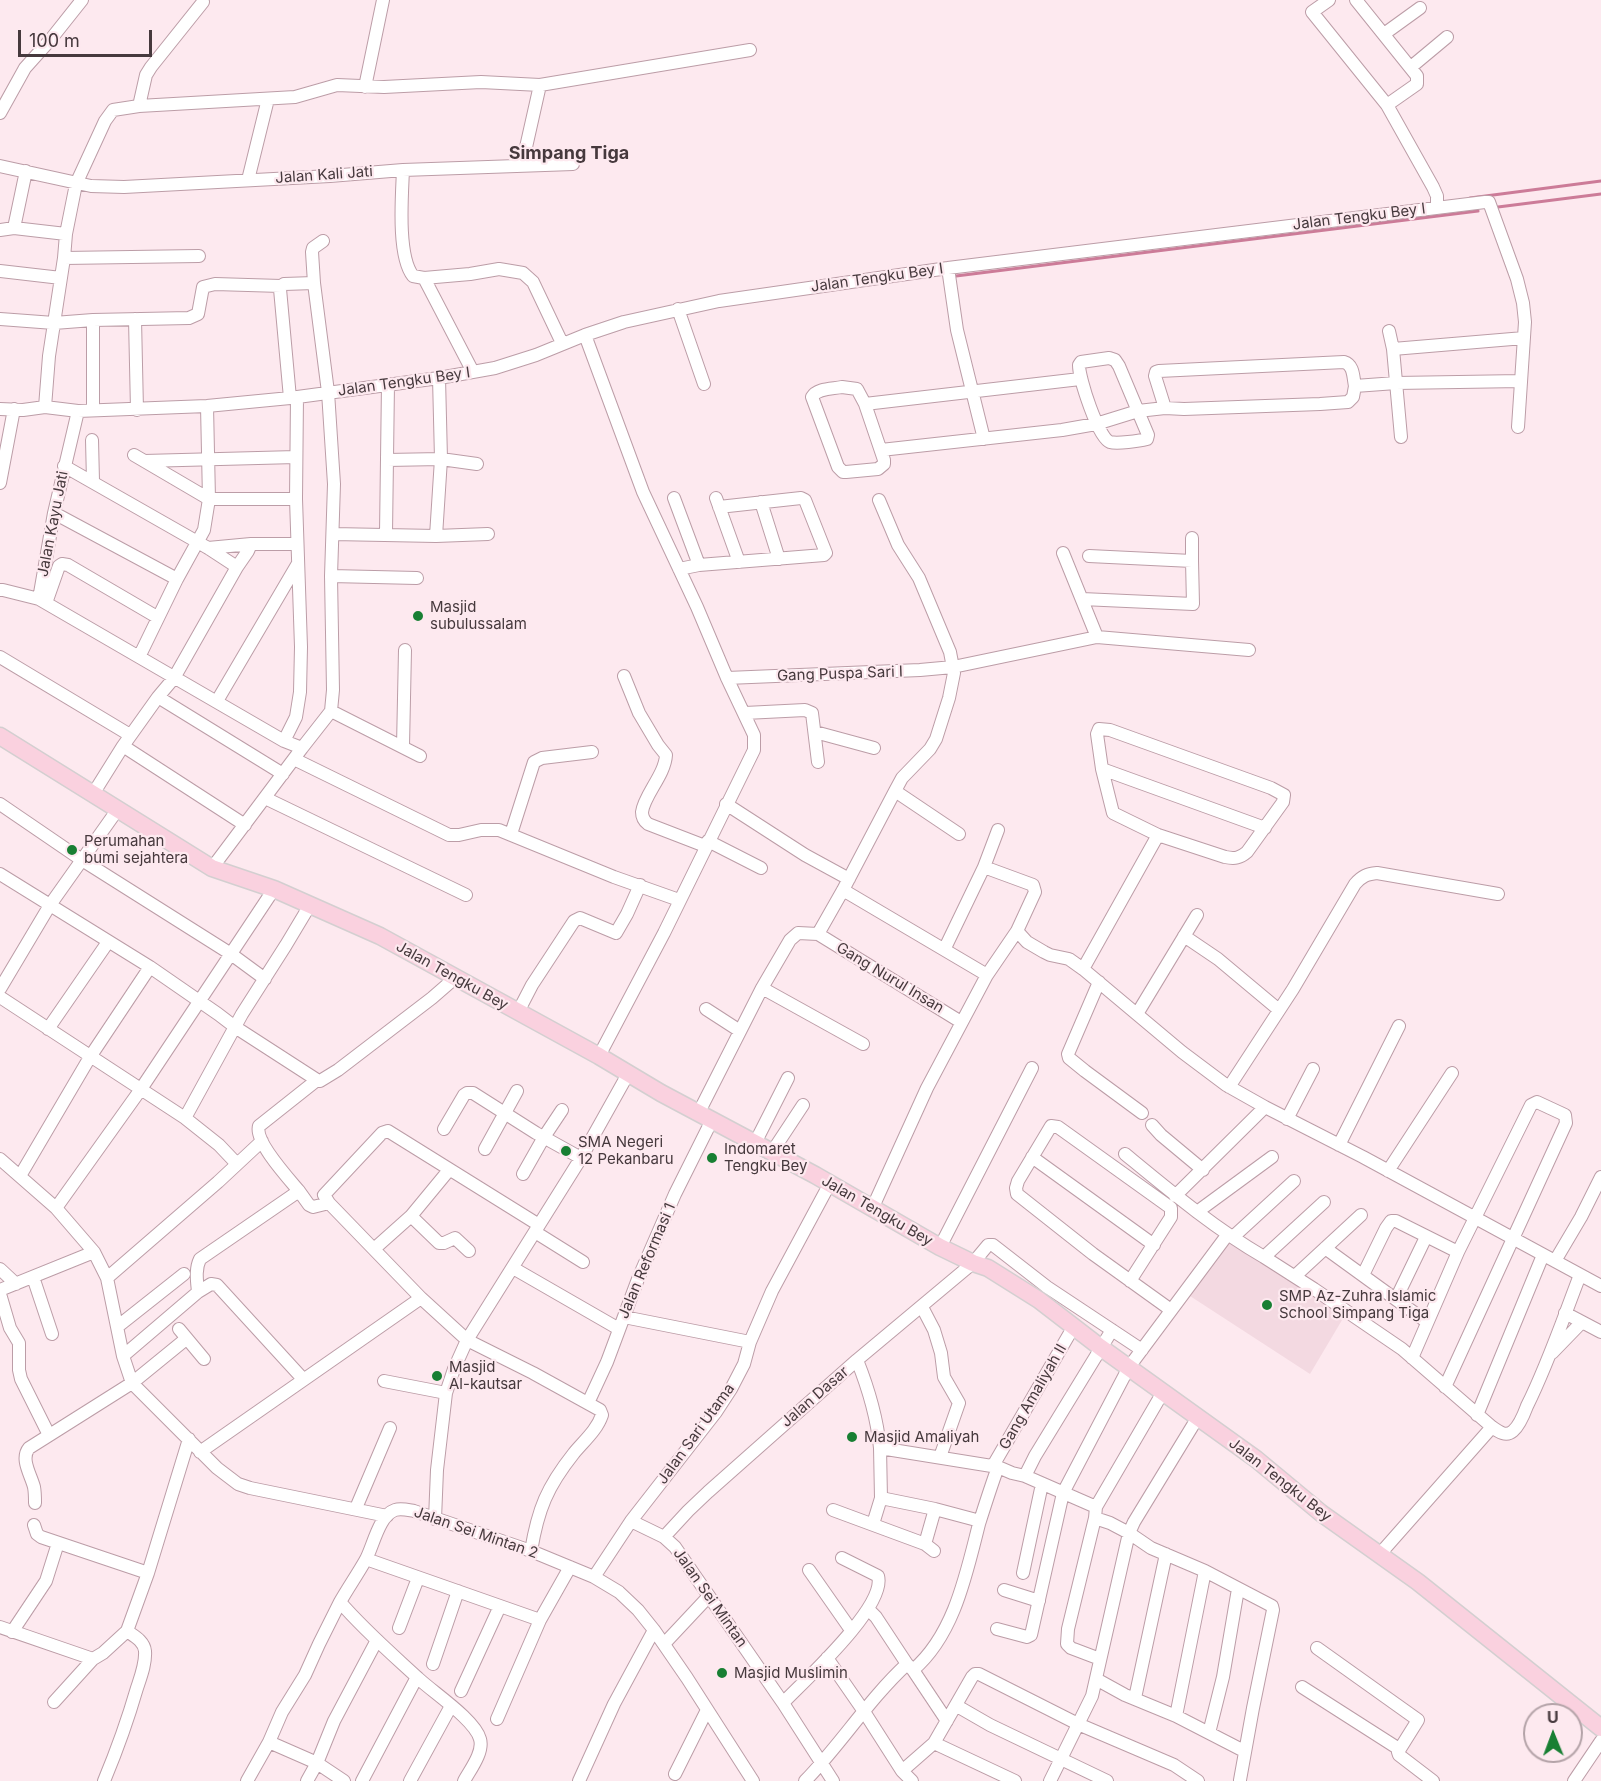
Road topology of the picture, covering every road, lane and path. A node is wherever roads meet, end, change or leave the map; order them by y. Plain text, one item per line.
1 (82, 0) edge
2 (383, 0) edge
3 (1329, 0) edge
4 (1359, 1) edge
5 (203, 2) dead end
6 (1420, 8) dead end
7 (1384, 34) junction
8 (1447, 37) dead end
9 (750, 50) dead end
10 (1411, 67) junction
11 (540, 85) junction
12 (365, 87) junction
13 (268, 99) junction
14 (1387, 105) junction
15 (139, 106) junction
16 (0, 113) edge
17 (573, 164) dead end
18 (522, 165) junction
19 (0, 166) edge
20 (403, 170) junction
21 (26, 171) junction
22 (248, 180) junction
23 (76, 184) junction
24 (1437, 207) junction
25 (14, 228) junction
26 (0, 230) edge
27 (66, 234) junction
28 (323, 241) dead end
29 (199, 256) dead end
30 (64, 258) junction
31 (948, 268) junction
32 (0, 271) edge
33 (61, 278) junction
34 (424, 278) junction
35 (315, 283) junction
36 (281, 286) junction
37 (678, 309) junction
38 (0, 319) edge
39 (135, 319) junction
40 (93, 320) junction
41 (54, 323) junction
42 (1389, 331) dead end
43 (585, 335) junction
44 (1524, 338) junction
45 (562, 343) junction
46 (1393, 349) junction
47 (473, 372) junction
48 (439, 378) junction
49 (1080, 380) junction
50 (1521, 381) junction
51 (1396, 383) junction
52 (388, 384) junction
53 (704, 384) dead end
54 (1354, 386) junction
55 (971, 391) junction
56 (328, 392) junction
57 (293, 397) junction
58 (866, 404) junction
59 (207, 406) junction
60 (45, 407) junction
61 (1164, 408) junction
62 (0, 409) edge
63 (14, 409) junction
64 (93, 410) junction
65 (137, 410) junction
66 (78, 411) junction
67 (1138, 411) junction
68 (1095, 424) junction
69 (1518, 427) dead end
70 (1401, 437) dead end
71 (984, 439) junction
72 (92, 440) dead end
73 (881, 450) junction
74 (296, 457) junction
75 (207, 458) junction
76 (441, 459) junction
77 (387, 460) junction
78 (477, 464) dead end
79 (64, 466) junction
80 (1, 475) edge
81 (93, 481) junction
82 (674, 498) dead end
83 (208, 499) junction
84 (296, 499) junction
85 (879, 500) dead end
86 (761, 502) junction
87 (54, 513) junction
88 (333, 534) junction
89 (386, 534) junction
90 (488, 534) dead end
91 (436, 536) junction
92 (1192, 538) dead end
93 (251, 544) junction
94 (297, 544) junction
95 (203, 545) junction
96 (1063, 553) dead end
97 (1089, 556) dead end
98 (779, 559) junction
99 (1192, 561) junction
100 (739, 562) junction
101 (699, 565) junction
102 (297, 566) junction
103 (237, 567) junction
104 (679, 569) junction
105 (331, 576) junction
106 (417, 578) dead end
107 (177, 579) junction
108 (0, 591) edge
109 (1082, 599) junction
110 (43, 601) junction
111 (157, 617) junction
112 (1097, 638) junction
113 (405, 650) dead end
114 (1249, 650) dead end
115 (0, 657) edge
116 (139, 657) junction
117 (953, 667) junction
118 (624, 676) dead end
119 (174, 678) junction
120 (727, 678) junction
121 (158, 697) junction
122 (216, 701) junction
123 (331, 711) junction
124 (745, 713) junction
125 (815, 732) junction
126 (130, 735) junction
127 (0, 736) edge
128 (284, 741) junction
129 (123, 746) junction
130 (403, 746) junction
131 (302, 748) junction
132 (874, 748) dead end
133 (592, 752) dead end
134 (420, 756) dead end
135 (294, 759) junction
136 (819, 762) dead end
137 (1102, 769) junction
138 (283, 774) junction
139 (894, 791) junction
140 (93, 794) junction
141 (265, 798) junction
142 (0, 804) edge
143 (726, 804) junction
144 (118, 809) junction
145 (245, 825) junction
146 (1265, 828) junction
147 (998, 830) dead end
148 (511, 834) junction
149 (960, 834) dead end
150 (1158, 835) junction
151 (707, 844) junction
152 (82, 860) junction
153 (984, 867) junction
154 (212, 868) junction
155 (761, 868) dead end
156 (2, 880) edge
157 (640, 885) junction
158 (846, 885) junction
159 (274, 889) junction
160 (466, 894) dead end
161 (1498, 894) dead end
162 (679, 900) junction
163 (50, 905) junction
164 (310, 905) junction
165 (1197, 915) dead end
166 (1017, 931) junction
167 (818, 934) junction
168 (1184, 936) junction
169 (108, 942) junction
170 (945, 948) junction
171 (231, 954) junction
172 (150, 967) junction
173 (1083, 969) junction
174 (987, 975) junction
175 (265, 978) junction
176 (455, 978) junction
177 (1099, 982) junction
178 (762, 988) junction
179 (0, 989) edge
180 (0, 997) edge
181 (200, 1001) junction
182 (705, 1009) dead end
183 (1279, 1010) junction
184 (518, 1012) junction
185 (1137, 1014) junction
186 (961, 1022) junction
187 (1399, 1026) dead end
188 (235, 1028) junction
189 (48, 1029) junction
190 (740, 1031) junction
191 (863, 1044) dead end
192 (599, 1056) junction
193 (90, 1057) junction
194 (1032, 1068) dead end
195 (1313, 1069) dead end
196 (1452, 1073) dead end
197 (628, 1074) junction
198 (788, 1078) dead end
199 (317, 1080) junction
200 (1229, 1087) junction
201 (141, 1089) junction
202 (517, 1091) dead end
203 (803, 1105) dead end
204 (1265, 1107) junction
205 (562, 1110) dead end
206 (505, 1113) junction
207 (1142, 1113) dead end
208 (705, 1116) junction
209 (185, 1118) junction
210 (1287, 1119) junction
211 (1152, 1125) dead end
212 (444, 1129) dead end
213 (544, 1137) junction
214 (262, 1141) junction
215 (755, 1143) junction
216 (1339, 1145) junction
217 (484, 1149) dead end
218 (772, 1152) junction
219 (1125, 1154) dead end
220 (1032, 1157) junction
221 (1272, 1157) dead end
222 (581, 1158) junction
223 (0, 1159) edge
224 (237, 1164) junction
225 (449, 1170) junction
226 (1203, 1170) junction
227 (1388, 1170) junction
228 (523, 1174) dead end
229 (20, 1176) junction
230 (1601, 1177) edge
231 (1294, 1180) dead end
232 (830, 1185) junction
233 (298, 1191) junction
234 (1175, 1196) junction
235 (1324, 1202) dead end
236 (329, 1203) junction
237 (56, 1208) junction
238 (872, 1209) junction
239 (1197, 1212) junction
240 (1360, 1215) dead end
241 (411, 1216) junction
242 (1476, 1218) junction
243 (537, 1228) junction
244 (1230, 1235) junction
245 (1426, 1237) junction
246 (1513, 1238) junction
247 (1154, 1245) junction
248 (940, 1247) junction
249 (1325, 1248) junction
250 (374, 1249) junction
251 (470, 1251) dead end
252 (94, 1252) junction
253 (1458, 1252) junction
254 (1264, 1257) junction
255 (1549, 1258) junction
256 (582, 1262) dead end
257 (973, 1263) junction
258 (0, 1269) edge
259 (513, 1269) junction
260 (184, 1274) dead end
261 (1363, 1275) junction
262 (1580, 1275) junction
263 (1295, 1276) junction
264 (33, 1277) junction
265 (107, 1278) junction
266 (1130, 1281) junction
267 (16, 1284) junction
268 (1601, 1286) edge
269 (0, 1292) edge
270 (198, 1292) junction
271 (421, 1298) junction
272 (1396, 1299) junction
273 (922, 1307) junction
274 (1171, 1310) junction
275 (1565, 1313) junction
276 (1427, 1322) junction
277 (1582, 1322) junction
278 (621, 1323) junction
279 (1074, 1326) junction
280 (117, 1327) junction
281 (1112, 1330) junction
282 (1601, 1332) edge
283 (52, 1334) dead end
284 (467, 1340) junction
285 (750, 1342) junction
286 (1100, 1347) junction
287 (1142, 1350) junction
288 (123, 1356) junction
289 (1550, 1356) junction
290 (1412, 1358) junction
291 (204, 1359) dead end
292 (857, 1360) junction
293 (1129, 1367) junction
294 (303, 1379) junction
295 (384, 1381) dead end
296 (132, 1383) junction
297 (1445, 1388) junction
298 (1163, 1392) junction
299 (446, 1393) junction
300 (588, 1403) junction
301 (1477, 1415) junction
302 (1198, 1417) junction
303 (1492, 1427) junction
304 (390, 1428) dead end
305 (49, 1435) junction
306 (189, 1439) junction
307 (880, 1448) junction
308 (200, 1452) junction
309 (940, 1457) junction
310 (998, 1467) junction
311 (1024, 1476) junction
312 (1042, 1484) junction
313 (1063, 1493) junction
314 (881, 1498) junction
315 (35, 1503) dead end
316 (356, 1508) junction
317 (935, 1509) junction
318 (833, 1510) dead end
319 (1095, 1513) junction
320 (387, 1516) junction
321 (435, 1519) junction
322 (631, 1521) junction
323 (980, 1521) junction
324 (873, 1524) junction
325 (34, 1525) dead end
326 (1130, 1533) junction
327 (664, 1537) junction
328 (58, 1543) junction
329 (531, 1551) junction
330 (1166, 1554) junction
331 (1379, 1555) junction
332 (842, 1557) dead end
333 (366, 1559) junction
334 (570, 1567) junction
335 (809, 1570) dead end
336 (1205, 1571) junction
337 (148, 1573) junction
338 (1023, 1573) dead end
339 (594, 1577) junction
340 (418, 1578) junction
341 (1238, 1589) junction
342 (1004, 1590) dead end
343 (458, 1591) junction
344 (709, 1596) junction
345 (1039, 1601) junction
346 (340, 1602) junction
347 (500, 1606) junction
348 (868, 1610) junction
349 (540, 1620) junction
350 (399, 1628) dead end
351 (998, 1629) dead end
352 (6, 1630) edge
353 (654, 1630) junction
354 (851, 1630) junction
355 (127, 1631) junction
356 (376, 1640) junction
357 (664, 1644) junction
358 (1317, 1648) dead end
359 (827, 1658) junction
360 (93, 1659) junction
361 (1100, 1659) junction
362 (433, 1664) dead end
363 (910, 1667) junction
364 (417, 1677) junction
365 (1096, 1679) junction
366 (1302, 1687) dead end
367 (461, 1691) dead end
368 (1135, 1698) junction
369 (54, 1702) dead end
370 (783, 1703) junction
371 (451, 1706) junction
372 (957, 1706) junction
373 (707, 1710) junction
374 (863, 1710) junction
375 (1176, 1716) junction
376 (497, 1719) dead end
377 (948, 1721) junction
378 (1078, 1724) junction
379 (1601, 1728) edge
380 (1209, 1733) junction
381 (1601, 1741) edge
382 (269, 1742) junction
383 (934, 1743) junction
384 (1399, 1749) junction
385 (1244, 1751) junction
386 (1060, 1759) junction
387 (317, 1763) junction
388 (821, 1764) junction
389 (902, 1772) junction
390 (675, 1774) dead end
391 (1189, 1779) edge
392 (1240, 1780) edge
393 (104, 1781) edge
394 (247, 1781) edge
395 (307, 1781) edge
396 (344, 1781) edge
397 (362, 1781) edge
398 (410, 1781) edge
399 (464, 1781) edge
400 (579, 1781) edge
401 (753, 1781) edge
402 (805, 1781) edge
403 (833, 1781) edge
404 (912, 1781) edge
405 (1015, 1781) edge
406 (1050, 1781) edge
407 (1107, 1781) edge
408 (1432, 1781) edge
409 (1574, 1781) edge

1 - 16 street
2 - 12 street
3 - 14 street
4 - 7 street
5 - 15 street
6 - 7 street
7 - 10 street
8 - 10 street
9 - 11 street
10 - 14 street
11 - 12 street
11 - 18 street
12 - 13 street
13 - 15 street
13 - 22 street
14 - 24 street
15 - 23 street
17 - 18 street, Jalan Kali Jati
18 - 20 street, Jalan Kali Jati
19 - 21 street
20 - 22 street, Jalan Kali Jati
20 - 34 street
21 - 23 street
21 - 25 street
22 - 23 street, Jalan Kali Jati
23 - 27 street
24 - 31 street, Jalan Tengku Bey I
24 - 44 street, Jalan Tengku Bey I
25 - 26 street
25 - 27 street
27 - 30 street
28 - 35 street
29 - 30 street
30 - 33 street
31 - 37 street, Jalan Tengku Bey I
31 - 55 street
32 - 33 street
33 - 41 street
34 - 45 street
34 - 47 street
35 - 36 street
35 - 56 street
36 - 39 street
36 - 57 street
37 - 43 street, Jalan Tengku Bey I
37 - 53 street
38 - 41 street
39 - 40 street
39 - 65 street
40 - 41 street
40 - 64 street
41 - 60 street
42 - 46 street
43 - 45 street, Jalan Tengku Bey I
43 - 104 street
44 - 46 street
44 - 50 street, Jalan Tengku Bey I
45 - 47 street, Jalan Tengku Bey I
46 - 51 street
47 - 48 street, Jalan Tengku Bey I
48 - 52 street, Jalan Tengku Bey I
48 - 76 street
49 - 55 street
49 - 67 street
49 - 68 street
50 - 51 street
50 - 69 street, Jalan Tengku Bey I
51 - 54 street
51 - 70 street
52 - 56 street, Jalan Tengku Bey I
52 - 77 street
54 - 61 street
54 - 61 street
55 - 58 street
55 - 71 street
56 - 57 street, Jalan Tengku Bey I
56 - 88 street
57 - 59 street, Jalan Tengku Bey I
57 - 74 street
58 - 73 street
58 - 73 street
59 - 65 street, Jalan Tengku Bey I
59 - 75 street
60 - 63 street, Jalan Tengku Bey I
60 - 66 street, Jalan Tengku Bey I
61 - 67 street
62 - 63 street, Jalan Tengku Bey I
63 - 80 street
64 - 65 street, Jalan Tengku Bey I
64 - 66 street, Jalan Tengku Bey I
66 - 79 street, Jalan Kayu Jati
67 - 68 street
67 - 68 street
68 - 71 street
71 - 73 street
72 - 81 street
74 - 75 street
74 - 84 street
75 - 83 street
75 - 83 street
76 - 77 street
76 - 78 street
76 - 91 street
77 - 89 street
79 - 81 street
79 - 87 street, Jalan Kayu Jati
81 - 95 street
82 - 101 street
83 - 84 street
83 - 95 street
84 - 94 street
85 - 117 street
86 - 98 street
86 - 98 street
86 - 100 street
87 - 107 street
87 - 110 street, Jalan Kayu Jati
88 - 89 street
88 - 105 street
89 - 91 street
90 - 91 street
92 - 99 street
93 - 94 street
93 - 95 street
93 - 103 street
94 - 102 street
95 - 103 street
95 - 107 street
96 - 109 street
97 - 99 street
98 - 100 street
99 - 109 street
100 - 101 street
101 - 104 street
102 - 122 street
102 - 128 street
103 - 119 street
104 - 120 street
105 - 106 street
105 - 123 street
107 - 111 street
108 - 110 street, Jalan Kayu Jati
109 - 112 street
110 - 111 street
110 - 116 street
111 - 116 street
112 - 114 street, Gang Puspa Sari I
112 - 117 street, Gang Puspa Sari I
113 - 130 street
115 - 126 street
116 - 119 street
117 - 120 street, Gang Puspa Sari I
117 - 139 street
118 - 151 street
119 - 121 street
119 - 122 street
120 - 124 street
121 - 126 street
121 - 138 street
122 - 128 street
123 - 130 street
123 - 131 street
124 - 125 street
124 - 143 street
125 - 132 street
125 - 136 street
126 - 129 street
127 - 140 main road, Jalan Tengku Bey
128 - 131 street
129 - 140 street
129 - 145 street
130 - 134 street
131 - 135 street
133 - 148 street
135 - 138 street
135 - 148 street
137 - 146 street
137 - 146 street
137 - 150 street
138 - 141 street
139 - 149 street
139 - 158 street
140 - 144 main road, Jalan Tengku Bey
141 - 145 street
141 - 160 street
142 - 152 street
143 - 151 street
143 - 158 street
144 - 152 street
144 - 154 main road, Jalan Tengku Bey
145 - 154 street
146 - 150 street
147 - 153 street
148 - 157 street
150 - 173 street
151 - 155 street
151 - 162 street
152 - 163 street
152 - 171 street
153 - 166 street
153 - 170 street
154 - 159 main road, Jalan Tengku Bey
156 - 163 street
157 - 162 street
157 - 184 street
158 - 167 street
158 - 170 street
159 - 164 main road, Jalan Tengku Bey
159 - 171 street
161 - 183 street
162 - 192 street
163 - 169 street
163 - 179 street
164 - 175 street
164 - 176 main road, Jalan Tengku Bey
165 - 168 street
166 - 173 street
166 - 174 street
167 - 178 street, Jalan Reformasi 1
167 - 186 street, Gang Nurul Insan
168 - 183 street
168 - 185 street
169 - 172 street
169 - 189 street
170 - 174 street
171 - 175 street
171 - 181 street
172 - 181 street
172 - 193 street
173 - 177 street
174 - 186 street
175 - 188 street
176 - 184 main road, Jalan Tengku Bey
176 - 199 street
177 - 185 street
177 - 207 street
178 - 190 street, Jalan Reformasi 1
178 - 191 street
180 - 189 street
181 - 188 street
181 - 201 street
182 - 190 street
183 - 200 street
184 - 192 main road, Jalan Tengku Bey
185 - 200 street
186 - 238 street
187 - 216 street
188 - 199 street
188 - 209 street
189 - 193 street
190 - 208 street, Jalan Reformasi 1
192 - 197 main road, Jalan Tengku Bey
193 - 201 street
193 - 229 street
194 - 248 street
195 - 210 street
196 - 227 street
197 - 208 main road, Jalan Tengku Bey
197 - 222 street
198 - 215 street
199 - 214 street
200 - 204 street
201 - 209 street
201 - 237 street
202 - 206 street
203 - 218 street
204 - 210 street
204 - 226 street
205 - 213 street
206 - 212 street
206 - 213 street
206 - 217 street
208 - 215 main road, Jalan Tengku Bey
208 - 278 street, Jalan Reformasi 1
209 - 224 street
210 - 216 street
211 - 226 street
213 - 222 street
213 - 228 street
214 - 224 street
214 - 233 street
215 - 218 main road, Jalan Tengku Bey
216 - 227 street
218 - 232 main road, Jalan Tengku Bey
219 - 234 street
220 - 247 street
220 - 247 street
220 - 266 street
221 - 239 street
222 - 243 street
223 - 229 street, Jalan Sei Mintan 2
224 - 265 street
225 - 236 street
225 - 241 street
225 - 243 street
226 - 234 street
227 - 242 street
229 - 237 street, Jalan Sei Mintan 2
230 - 255 street
231 - 244 street
232 - 238 main road, Jalan Tengku Bey
232 - 285 street, Jalan Sari Utama
233 - 236 street
233 - 270 street
234 - 239 street
235 - 254 street
236 - 250 street
237 - 252 street, Jalan Sei Mintan 2
238 - 248 main road, Jalan Tengku Bey
239 - 244 street
240 - 249 street
241 - 250 street
241 - 251 street
242 - 246 street
242 - 246 street
242 - 253 street
243 - 256 street
243 - 259 street
244 - 254 street
244 - 274 street
245 - 253 street
245 - 261 street
245 - 272 street
246 - 255 street
246 - 297 street
247 - 266 street
248 - 257 main road, Jalan Tengku Bey
249 - 261 street
249 - 263 street
250 - 271 street
252 - 264 street
252 - 265 street, Jalan Sei Mintan 2
253 - 276 street
254 - 263 street
255 - 262 street
255 - 301 street
257 - 273 street, Jalan Dasar
257 - 279 main road, Jalan Tengku Bey
257 - 281 street, Jalan Dasar
258 - 267 street
259 - 278 street
259 - 284 street
260 - 280 street
261 - 272 street
262 - 268 street
262 - 275 street
263 - 290 street
264 - 267 street
264 - 283 street
265 - 280 street, Jalan Sei Mintan 2
266 - 274 street
267 - 269 street
269 - 305 street
270 - 288 street
270 - 294 street
271 - 284 street
271 - 294 street
272 - 276 street
273 - 292 street, Jalan Dasar
273 - 309 street
274 - 287 street
275 - 277 street
275 - 289 street
276 - 290 street
277 - 282 street
277 - 289 street
278 - 285 street
278 - 300 street, Jalan Reformasi 1
279 - 286 main road, Jalan Tengku Bey
279 - 310 street, Gang Amaliyah II
280 - 288 street, Jalan Sei Mintan 2
281 - 286 street
281 - 287 street
284 - 299 street
284 - 300 street
285 - 322 street, Jalan Sari Utama
286 - 293 main road, Jalan Tengku Bey
286 - 311 street
287 - 293 street
288 - 296 street, Jalan Sei Mintan 2
289 - 303 street
290 - 297 street
291 - 296 street
292 - 307 street
292 - 327 street, Jalan Dasar
293 - 298 main road, Jalan Tengku Bey
293 - 313 street
294 - 308 street
295 - 299 street
296 - 305 street
296 - 306 street, Jalan Sei Mintan 2
297 - 301 street
298 - 302 main road, Jalan Tengku Bey
298 - 319 street
299 - 321 street
300 - 329 street
301 - 303 street
302 - 326 street
302 - 331 main road, Jalan Tengku Bey
303 - 331 street
304 - 316 street
305 - 315 street
306 - 308 street, Jalan Sei Mintan 2
306 - 337 street
307 - 309 street
307 - 314 street
308 - 316 street, Jalan Sei Mintan 2
309 - 310 street
310 - 311 street
310 - 323 street
311 - 312 street
312 - 313 street
312 - 338 street
313 - 319 street
313 - 345 street
314 - 317 street
314 - 324 street
316 - 320 street, Jalan Sei Mintan 2
317 - 323 street
317 - 324 street
318 - 324 street
319 - 326 street
319 - 361 street
320 - 321 street, Jalan Sei Mintan 2
320 - 333 street
321 - 329 street, Jalan Sei Mintan 2
322 - 327 street, Jalan Sei Mintan
322 - 339 street, Jalan Sari Utama
323 - 363 street
325 - 328 street
326 - 330 street
326 - 361 street
327 - 344 street, Jalan Sei Mintan
328 - 337 street
328 - 352 street
329 - 334 street, Jalan Sei Mintan 2
330 - 336 street
330 - 368 street
331 - 379 main road, Jalan Tengku Bey
332 - 348 street
333 - 340 street
333 - 346 street
334 - 339 street, Jalan Sei Mintan 2
334 - 349 street
335 - 354 street
336 - 341 street
336 - 375 street
337 - 355 street
339 - 353 street, Jalan Sei Mintan 2
340 - 343 street
340 - 350 street
341 - 380 street
341 - 385 street
342 - 345 street
343 - 347 street
343 - 362 street
344 - 357 street
344 - 370 street, Jalan Sei Mintan
345 - 351 street
346 - 356 street
346 - 382 street
347 - 349 street
347 - 367 street
348 - 354 street
348 - 363 street
349 - 376 street
352 - 360 street
353 - 357 street, Jalan Sei Mintan 2
353 - 400 street
354 - 359 street
355 - 360 street
355 - 393 street
356 - 364 street
356 - 387 street
357 - 373 street, Jalan Sei Mintan 2
358 - 384 street
359 - 370 street
359 - 374 street
360 - 369 street
361 - 365 street
363 - 374 street
363 - 377 street
364 - 371 street
364 - 397 street
365 - 368 street
365 - 378 street
366 - 384 street
368 - 375 street
370 - 388 street, Jalan Sei Mintan
371 - 398 street
371 - 399 street
372 - 377 street
372 - 378 street
372 - 386 street
373 - 390 street
373 - 401 street, Jalan Sei Mintan 2
374 - 388 street
374 - 389 street
375 - 380 street
377 - 383 street
378 - 386 street
378 - 391 street
380 - 385 street
381 - 409 street
382 - 387 street
382 - 394 street
383 - 389 street
383 - 405 street
384 - 408 street
385 - 392 street
386 - 406 street
386 - 407 street
387 - 395 street
387 - 396 street
388 - 402 street
388 - 403 street, Jalan Sei Mintan
389 - 404 street

